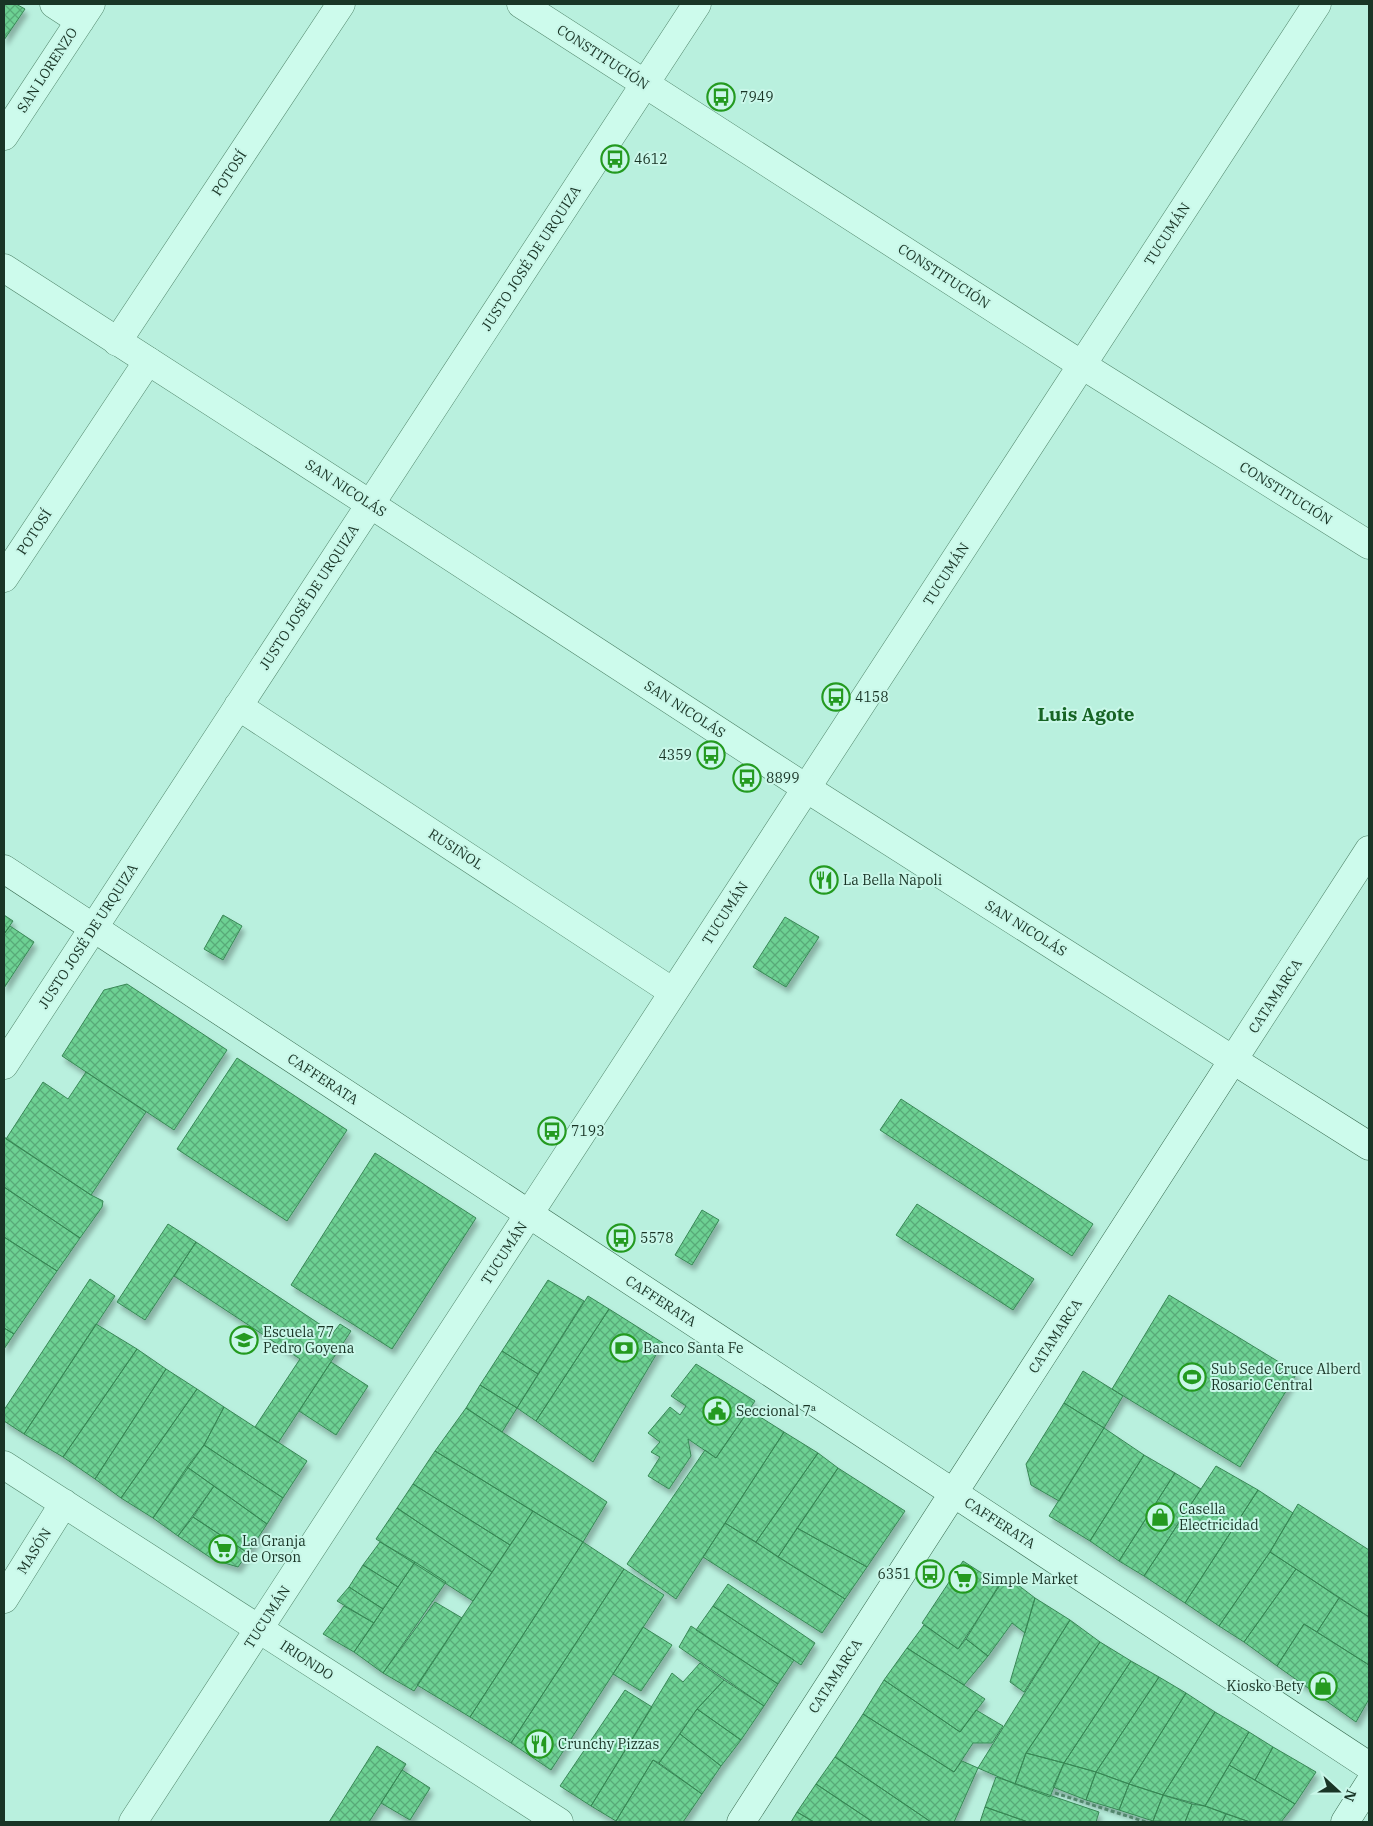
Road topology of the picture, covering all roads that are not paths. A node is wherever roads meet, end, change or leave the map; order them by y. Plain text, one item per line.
1 (54, 4) edge
2 (341, 4) edge
3 (521, 4) edge
4 (697, 4) edge
5 (1317, 4) edge
6 (85, 12) edge
7 (645, 83) junction
8 (4, 136) edge
9 (4, 268) edge
10 (117, 342) junction
11 (148, 361) junction
12 (1082, 365) junction
13 (370, 504) junction
14 (1369, 545) edge
15 (4, 578) edge
16 (238, 706) junction
17 (806, 788) junction
18 (1369, 850) edge
19 (4, 869) edge
20 (94, 928) junction
21 (673, 992) junction
22 (1234, 1060) junction
23 (4, 1065) edge
24 (1369, 1146) edge
25 (529, 1214) junction
26 (4, 1465) edge
27 (954, 1493) junction
28 (64, 1504) junction
29 (4, 1599) edge
30 (259, 1629) junction
31 (1369, 1766) edge
32 (1369, 1784) edge
33 (133, 1822) edge
34 (559, 1822) edge
35 (741, 1822) edge
36 (1345, 1822) edge

1 - 6 street
2 - 10 street, POTOSÍ
3 - 7 street, CONSTITUCIÓN
4 - 7 street, JUSTO JOSÉ DE URQUIZA
5 - 12 street, TUCUMÁN
6 - 8 street, SAN LORENZO
7 - 12 street, CONSTITUCIÓN
7 - 13 street, JUSTO JOSÉ DE URQUIZA
9 - 10 street, SAN NICOLÁS
10 - 11 street, SAN NICOLÁS
11 - 13 street, SAN NICOLÁS
11 - 15 street, POTOSÍ
12 - 14 street, CONSTITUCIÓN
12 - 17 street, TUCUMÁN
13 - 16 street, JUSTO JOSÉ DE URQUIZA
13 - 17 street, SAN NICOLÁS
16 - 20 street, JUSTO JOSÉ DE URQUIZA
16 - 21 street, RUSIÑOL
17 - 21 street, TUCUMÁN
17 - 22 street, SAN NICOLÁS
18 - 22 street, CATAMARCA
19 - 20 street, CAFFERATA
20 - 23 street, JUSTO JOSÉ DE URQUIZA
20 - 25 street, CAFFERATA
21 - 25 street, TUCUMÁN
22 - 24 street, SAN NICOLÁS
22 - 27 street, CATAMARCA
25 - 27 street, CAFFERATA
25 - 30 street, TUCUMÁN
26 - 28 street, IRIONDO
27 - 31 street, CAFFERATA
27 - 35 street, CATAMARCA
28 - 29 street, MASÓN
28 - 30 street, IRIONDO
30 - 33 street, TUCUMÁN
30 - 34 street, IRIONDO
32 - 36 street

